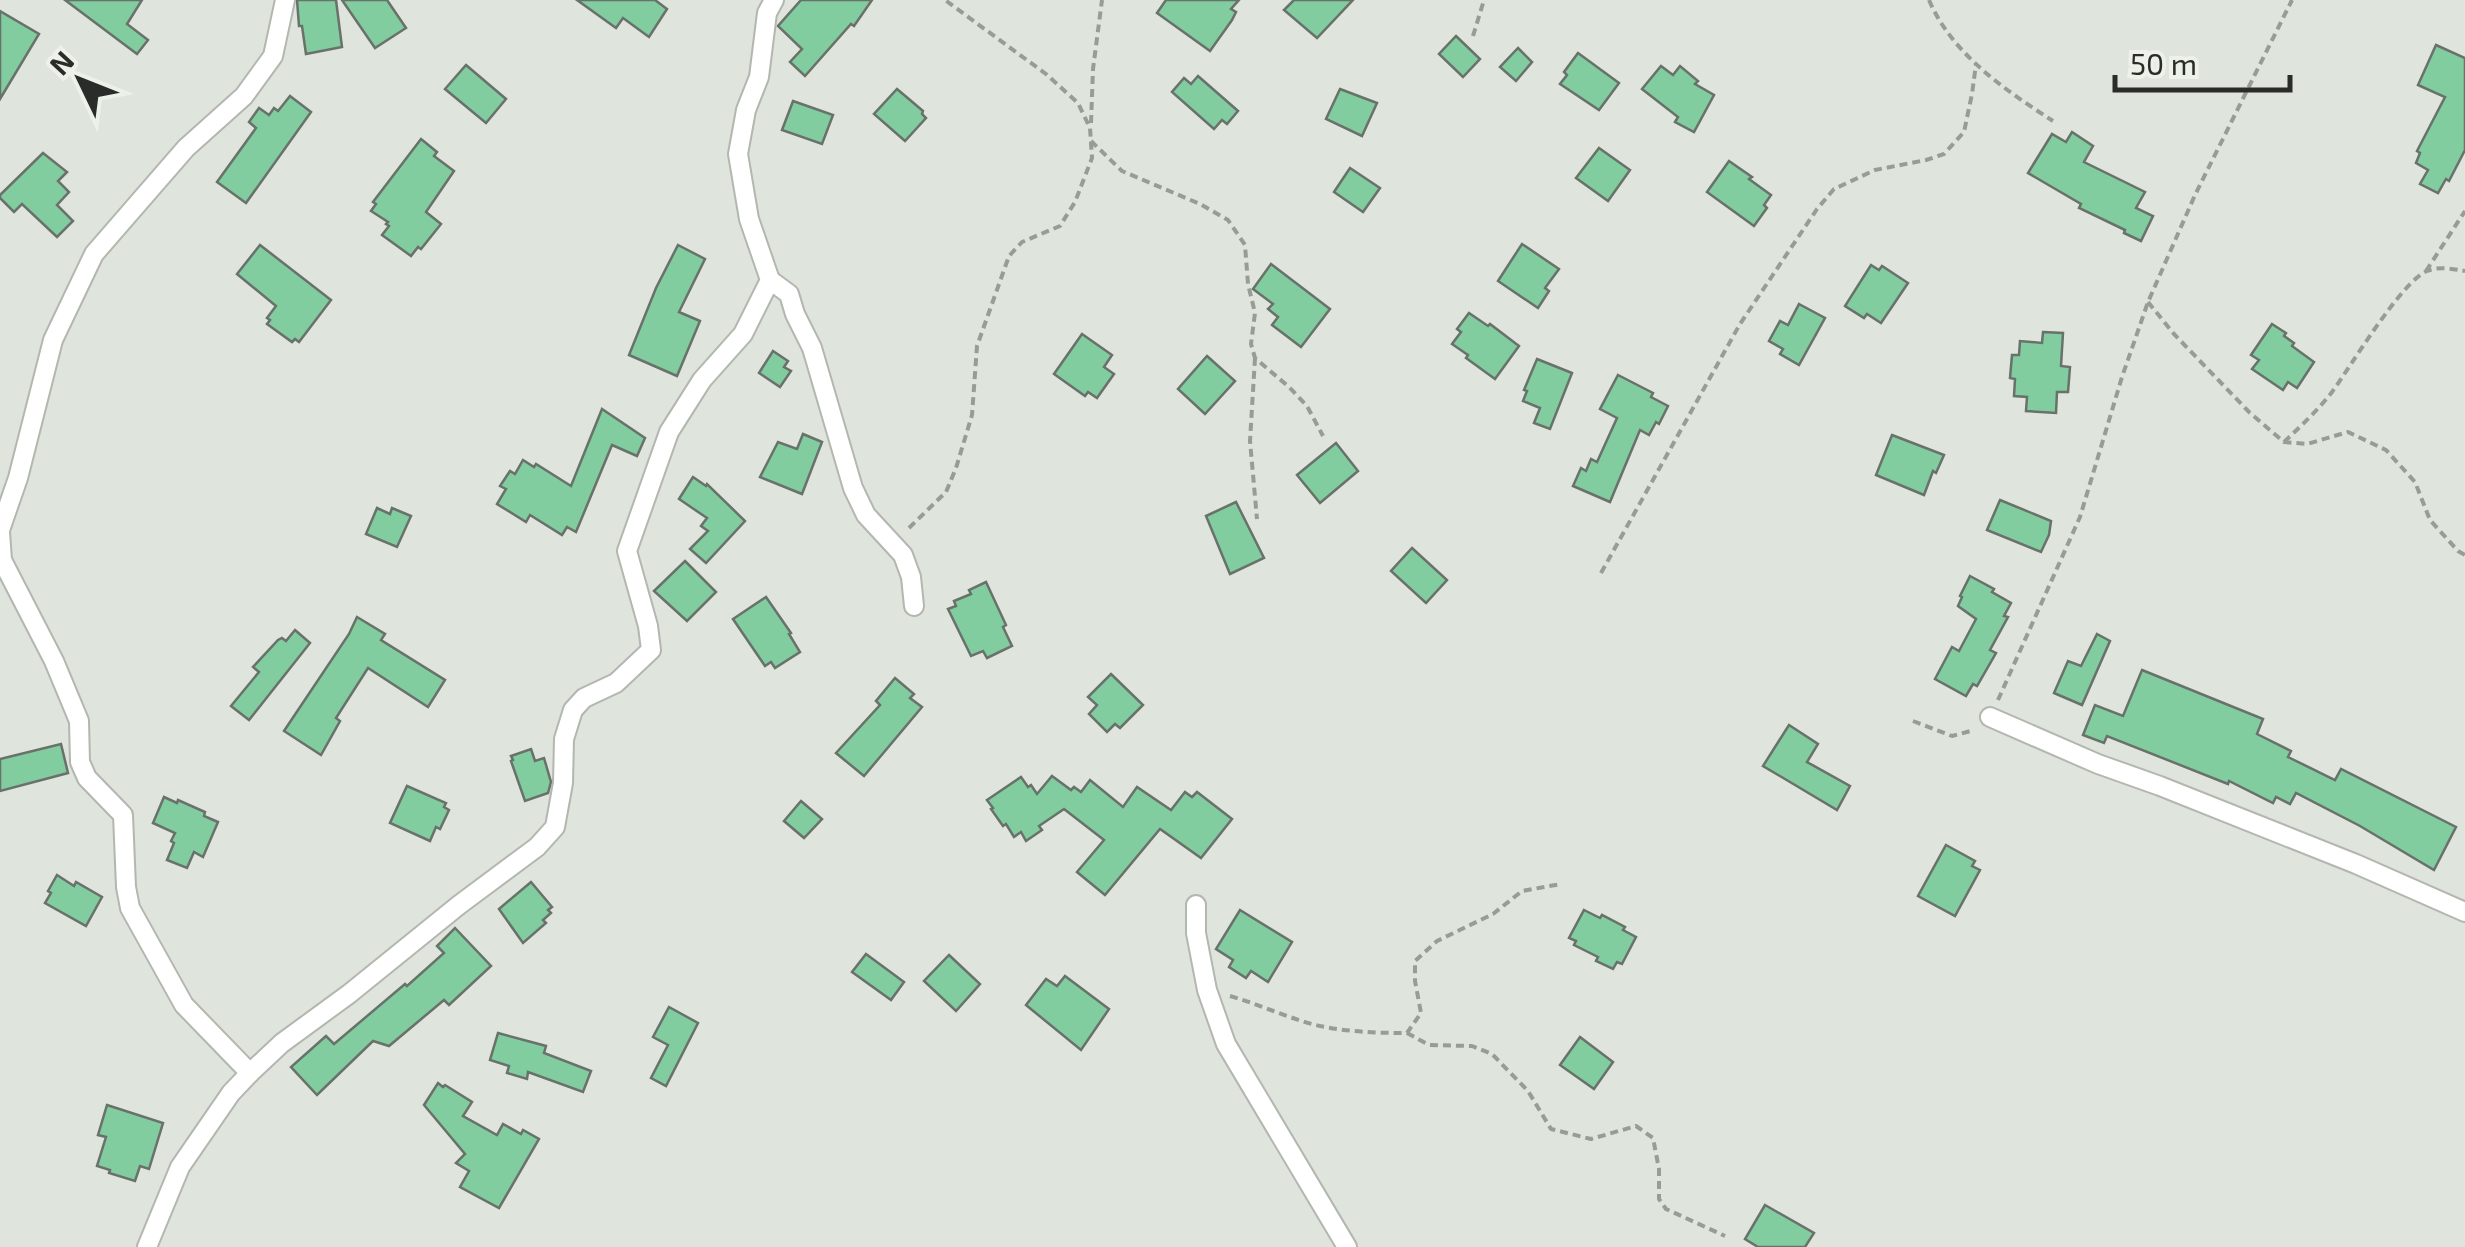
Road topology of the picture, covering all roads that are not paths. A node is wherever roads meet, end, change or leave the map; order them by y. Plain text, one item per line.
1 (285, 0) edge
2 (774, 0) edge
3 (770, 280) junction
4 (0, 531) edge
5 (914, 606) dead end
6 (1990, 718) road end
7 (1196, 905) dead end
8 (2465, 912) edge
9 (250, 1073) junction
10 (147, 1247) edge
11 (1347, 1247) edge

1 - 4 street
2 - 3 street
3 - 5 street
3 - 9 street
4 - 9 street
6 - 8 street
7 - 11 street
9 - 10 street

